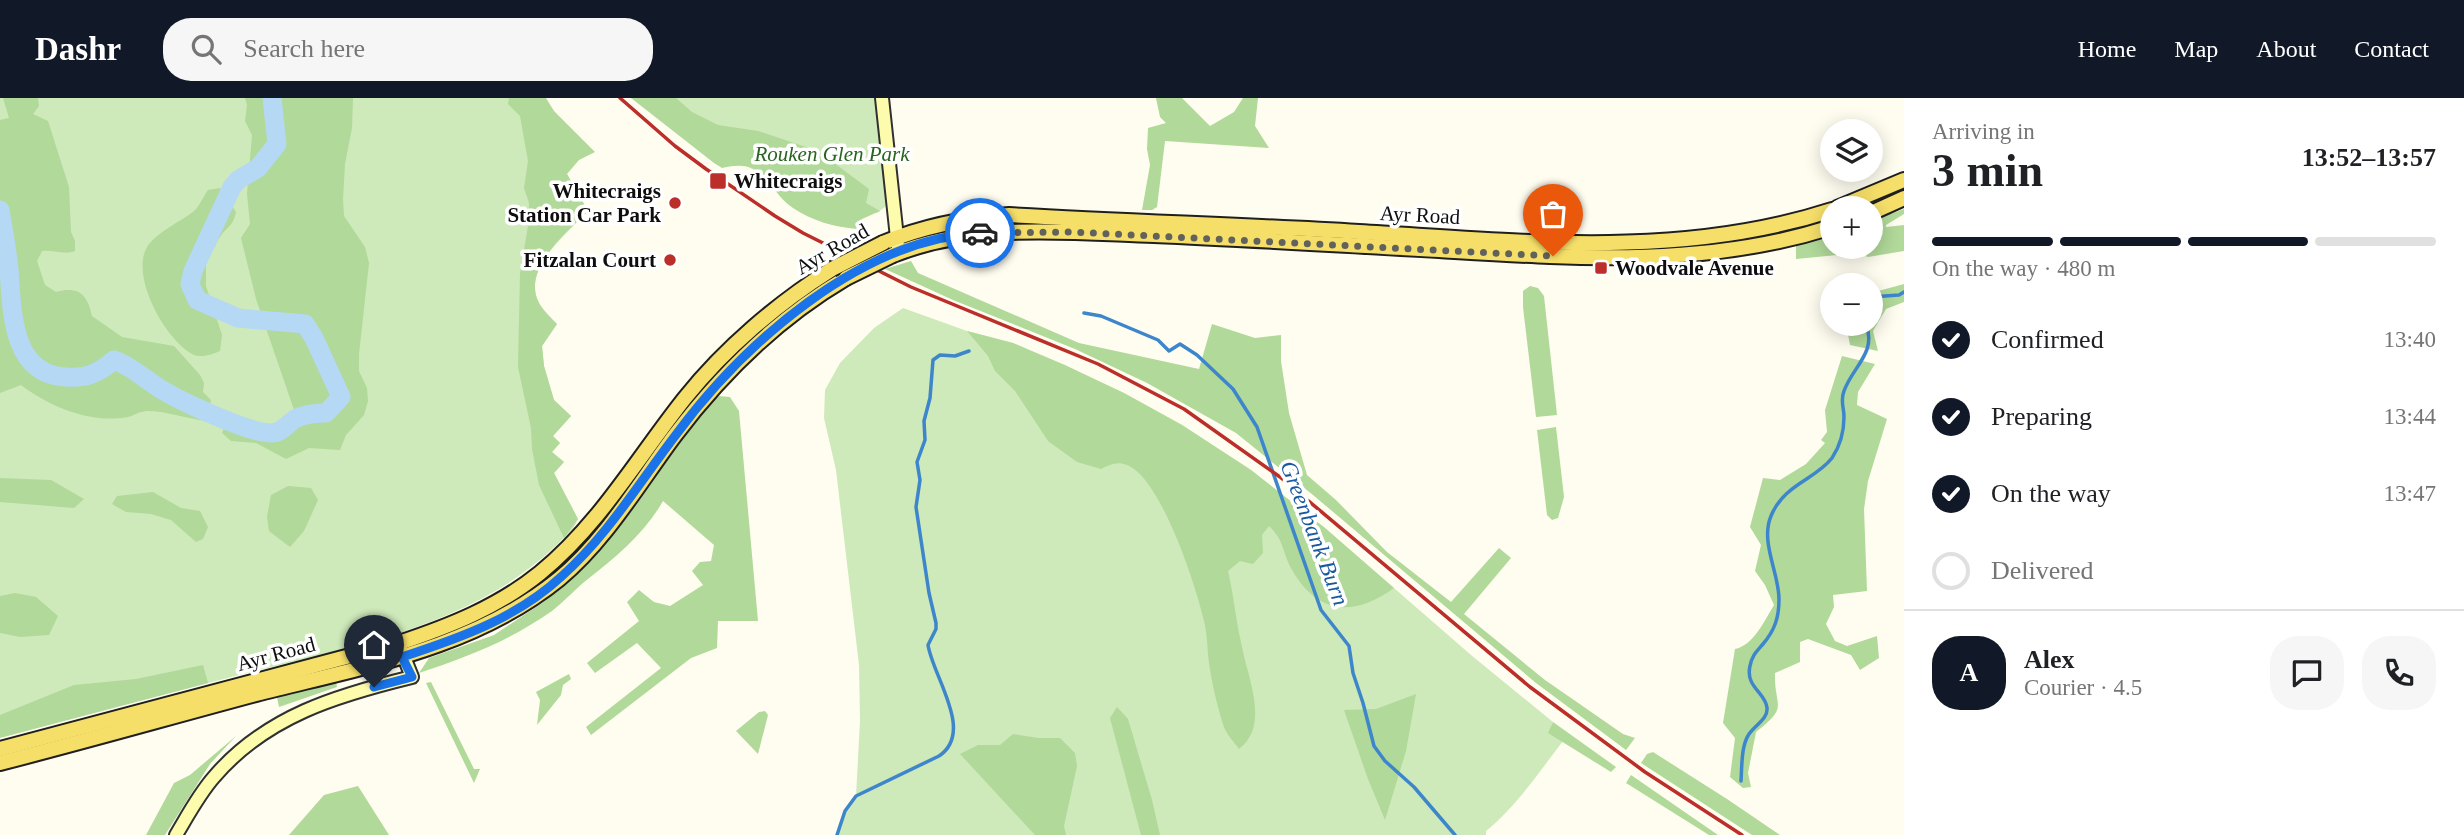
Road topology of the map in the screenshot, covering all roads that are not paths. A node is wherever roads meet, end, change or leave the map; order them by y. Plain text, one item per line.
1 (882, 98) edge
2 (1904, 180) edge
3 (1866, 196) edge
4 (1904, 198) edge
5 (1883, 208) edge
6 (1820, 213) edge
7 (1009, 215) junction
8 (1820, 231) edge
9 (1009, 233) junction
10 (890, 240) junction
11 (1388, 241) junction
12 (896, 254) junction
13 (401, 650) junction
14 (166, 712) junction
15 (0, 749) edge
16 (0, 763) edge
17 (176, 835) edge

1 - 10 street
2 - 3 main road
4 - 5 main road
6 - 11 main road, Ayr Road
7 - 9 main road
7 - 10 main road, Ayr Road
7 - 11 main road, Ayr Road
8 - 11 main road, Ayr Road
9 - 11 main road, Ayr Road
9 - 12 main road, Ayr Road
10 - 12 street
10 - 13 main road, Ayr Road, bridge
12 - 13 main road, Ayr Road, bridge
13 - 14 main road, Ayr Road
13 - 17 street
14 - 15 main road, Ayr Road
14 - 16 main road, Ayr Road

